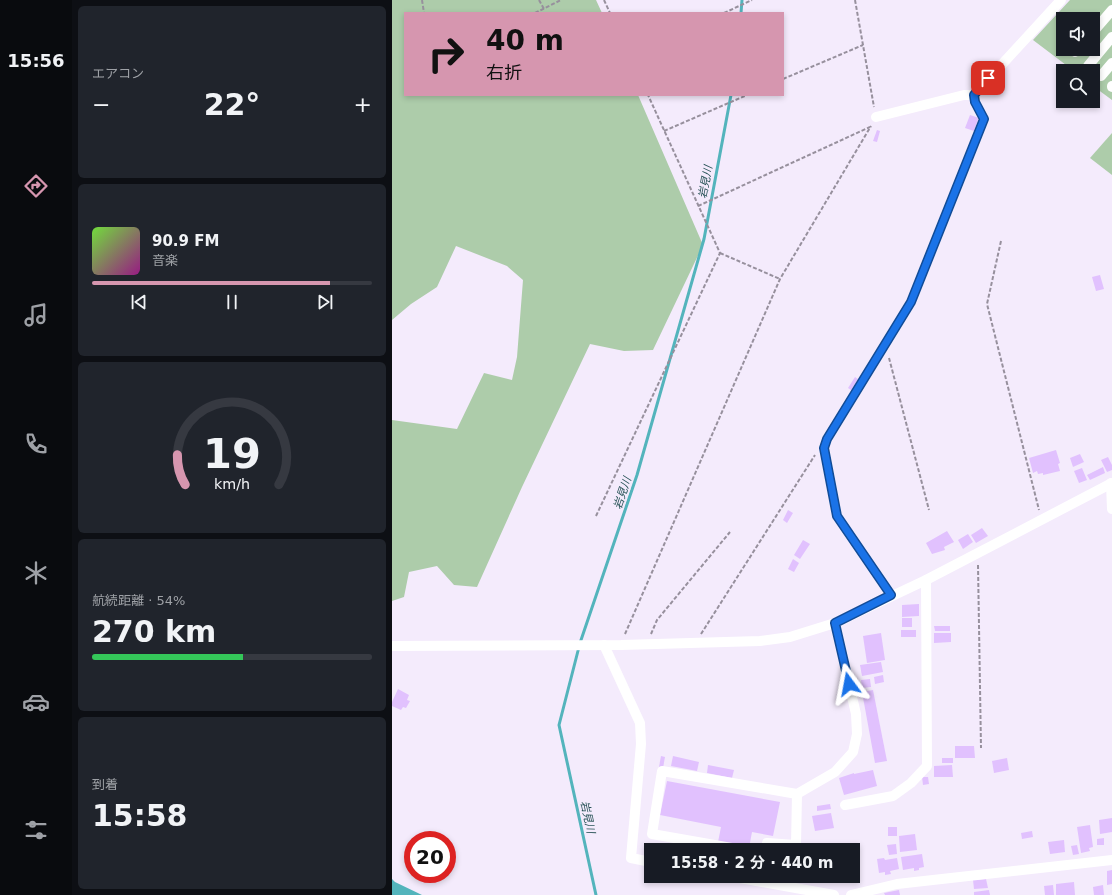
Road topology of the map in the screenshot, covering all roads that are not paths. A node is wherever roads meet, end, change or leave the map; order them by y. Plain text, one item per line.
1 (1061, 0) edge
2 (1112, 10) edge
3 (1100, 24) edge
4 (1112, 37) edge
5 (1112, 62) edge
6 (1090, 64) edge
7 (1101, 76) dead end
8 (974, 95) junction
9 (876, 117) road end
10 (1111, 483) edge
11 (1112, 509) edge
12 (926, 580) junction
13 (891, 595) junction
14 (835, 623) junction
15 (604, 645) junction
16 (392, 646) edge
17 (797, 794) junction
18 (845, 805) dead end
19 (703, 843) edge
20 (796, 843) edge
21 (1112, 860) edge
22 (644, 861) edge
23 (768, 883) edge
24 (834, 895) edge
25 (851, 895) edge

1 - 8 street
2 - 3 street
4 - 6 street
5 - 7 street
8 - 9 street
8 - 13 street
10 - 11 street
10 - 12 street
12 - 13 street
12 - 18 street
13 - 14 street
14 - 15 street
14 - 17 street
15 - 16 street
15 - 22 street
17 - 19 street
17 - 20 street
21 - 25 street
23 - 24 street

